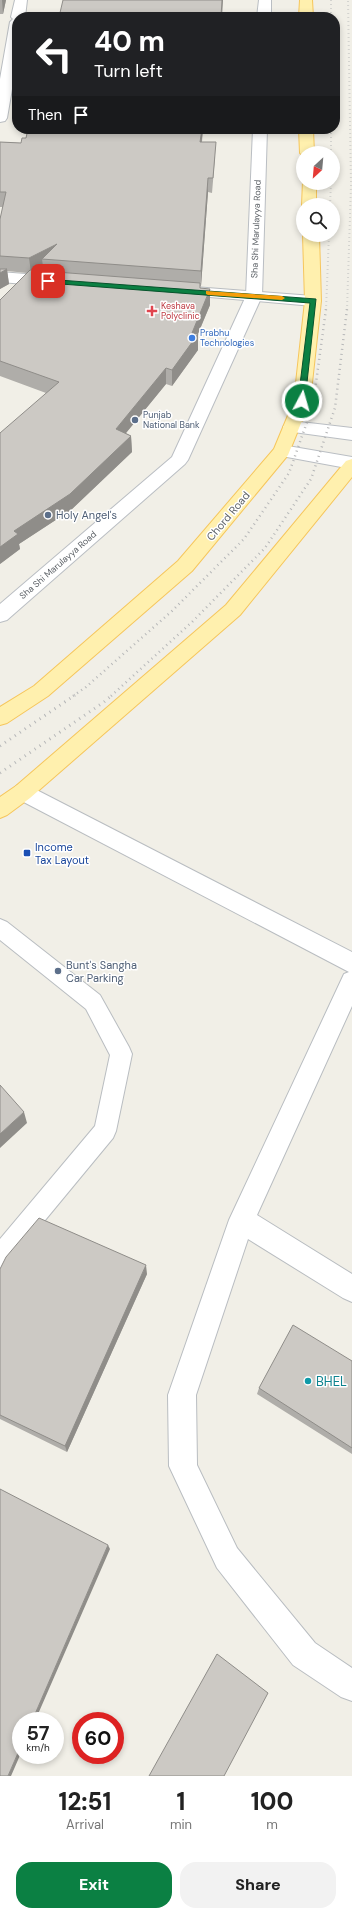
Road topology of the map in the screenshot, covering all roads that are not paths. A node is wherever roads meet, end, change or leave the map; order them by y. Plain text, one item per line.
1 (21, 0) edge
2 (264, 0) edge
3 (306, 0) edge
4 (19, 12) edge
5 (264, 12) edge
6 (306, 12) edge
7 (12, 50) edge
8 (0, 118) edge
9 (260, 134) edge
10 (306, 134) edge
11 (307, 146) edge
12 (311, 242) edge
13 (0, 277) edge
14 (64, 282) edge
15 (167, 290) edge
16 (254, 296) junction
17 (313, 301) junction
18 (292, 427) junction
19 (352, 434) edge
20 (282, 451) junction
21 (352, 464) edge
22 (0, 615) edge
23 (0, 718) edge
24 (22, 792) junction
25 (0, 810) edge
26 (0, 928) edge
27 (352, 963) edge
28 (352, 981) edge
29 (242, 1220) junction
30 (0, 1256) edge
31 (352, 1289) edge
32 (352, 1686) edge

1 - 4 street
2 - 5 street
3 - 6 main road
7 - 8 street
9 - 16 street, Sha Shi Marulayya Road
10 - 11 main road
12 - 17 main road, Chord Road
13 - 14 street
15 - 16 street
16 - 17 street
16 - 22 street, Sha Shi Marulayya Road
17 - 18 main road, Chord Road
18 - 19 street
18 - 20 main road, Chord Road
20 - 21 street
20 - 23 main road, Chord Road
21 - 24 main road
24 - 25 main road
24 - 27 street
26 - 30 lane
28 - 29 street
29 - 31 street
29 - 32 street

